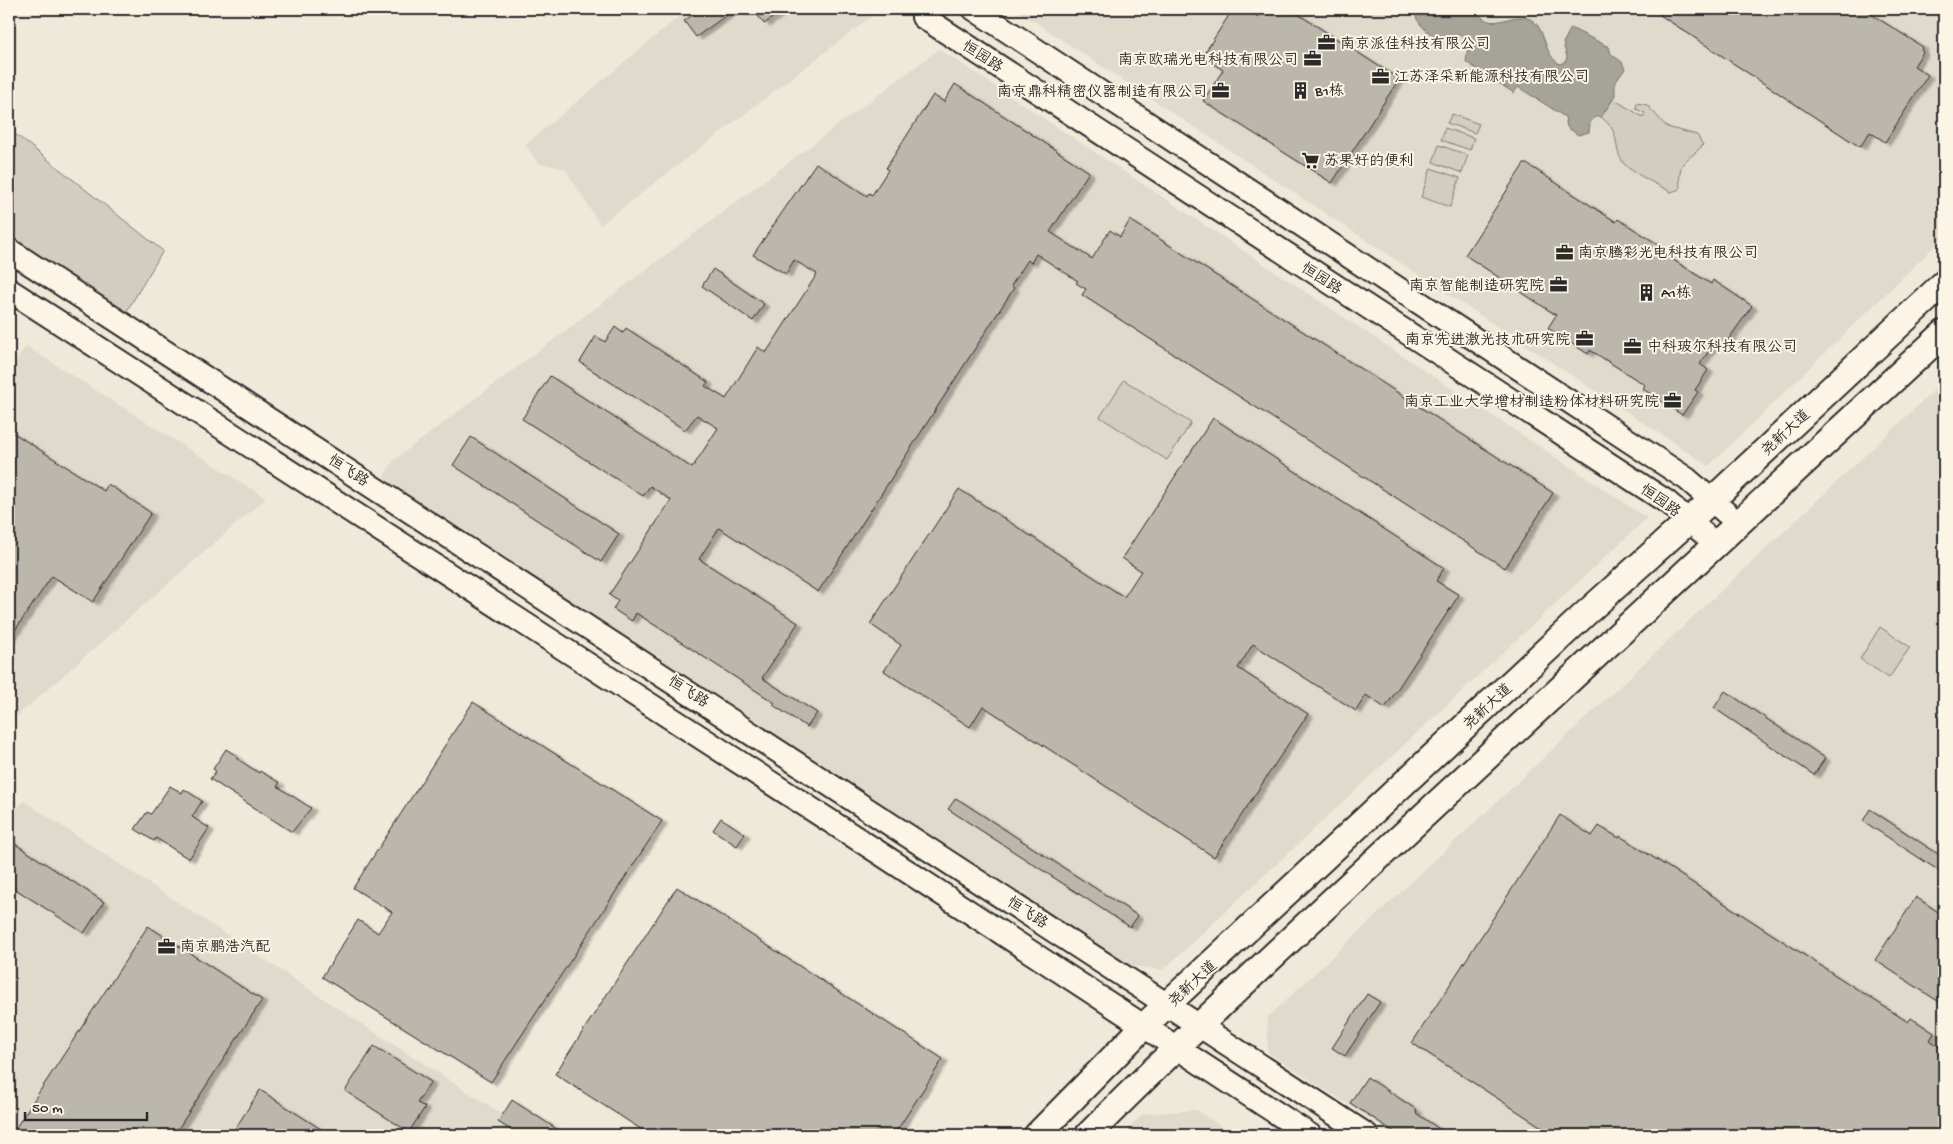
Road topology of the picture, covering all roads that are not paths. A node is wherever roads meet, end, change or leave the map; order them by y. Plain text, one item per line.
1 (974, 9) edge
2 (923, 17) dead end
3 (9, 250) edge
4 (1339, 251) junction
5 (1323, 278) junction
6 (1944, 283) edge
7 (9, 290) edge
8 (1944, 333) edge
9 (1712, 500) junction
10 (1688, 520) junction
11 (1739, 524) junction
12 (1717, 545) junction
13 (1169, 1004) junction
14 (1199, 1025) junction
15 (1143, 1027) junction
16 (1175, 1048) junction
17 (1037, 1135) edge
18 (1088, 1135) edge
19 (1310, 1135) edge
20 (1367, 1135) edge

1 - 4 main road, 恒园路
2 - 5 main road, 恒园路
3 - 13 main road, 恒飞路
4 - 5 main road
4 - 9 main road, 恒园路
5 - 10 main road, 恒园路
6 - 9 main road, 尧新大道
7 - 15 main road
8 - 11 main road
9 - 10 main road, 尧新大道
9 - 11 main road, 恒园路
10 - 12 main road, 恒园路
10 - 13 main road, 尧新大道
11 - 12 main road
12 - 14 main road
13 - 14 main road, 恒飞路
13 - 15 main road, 尧新大道
14 - 16 main road
14 - 20 main road, 恒飞路
15 - 16 main road
15 - 17 main road, 尧新大道
16 - 18 main road
16 - 19 main road

